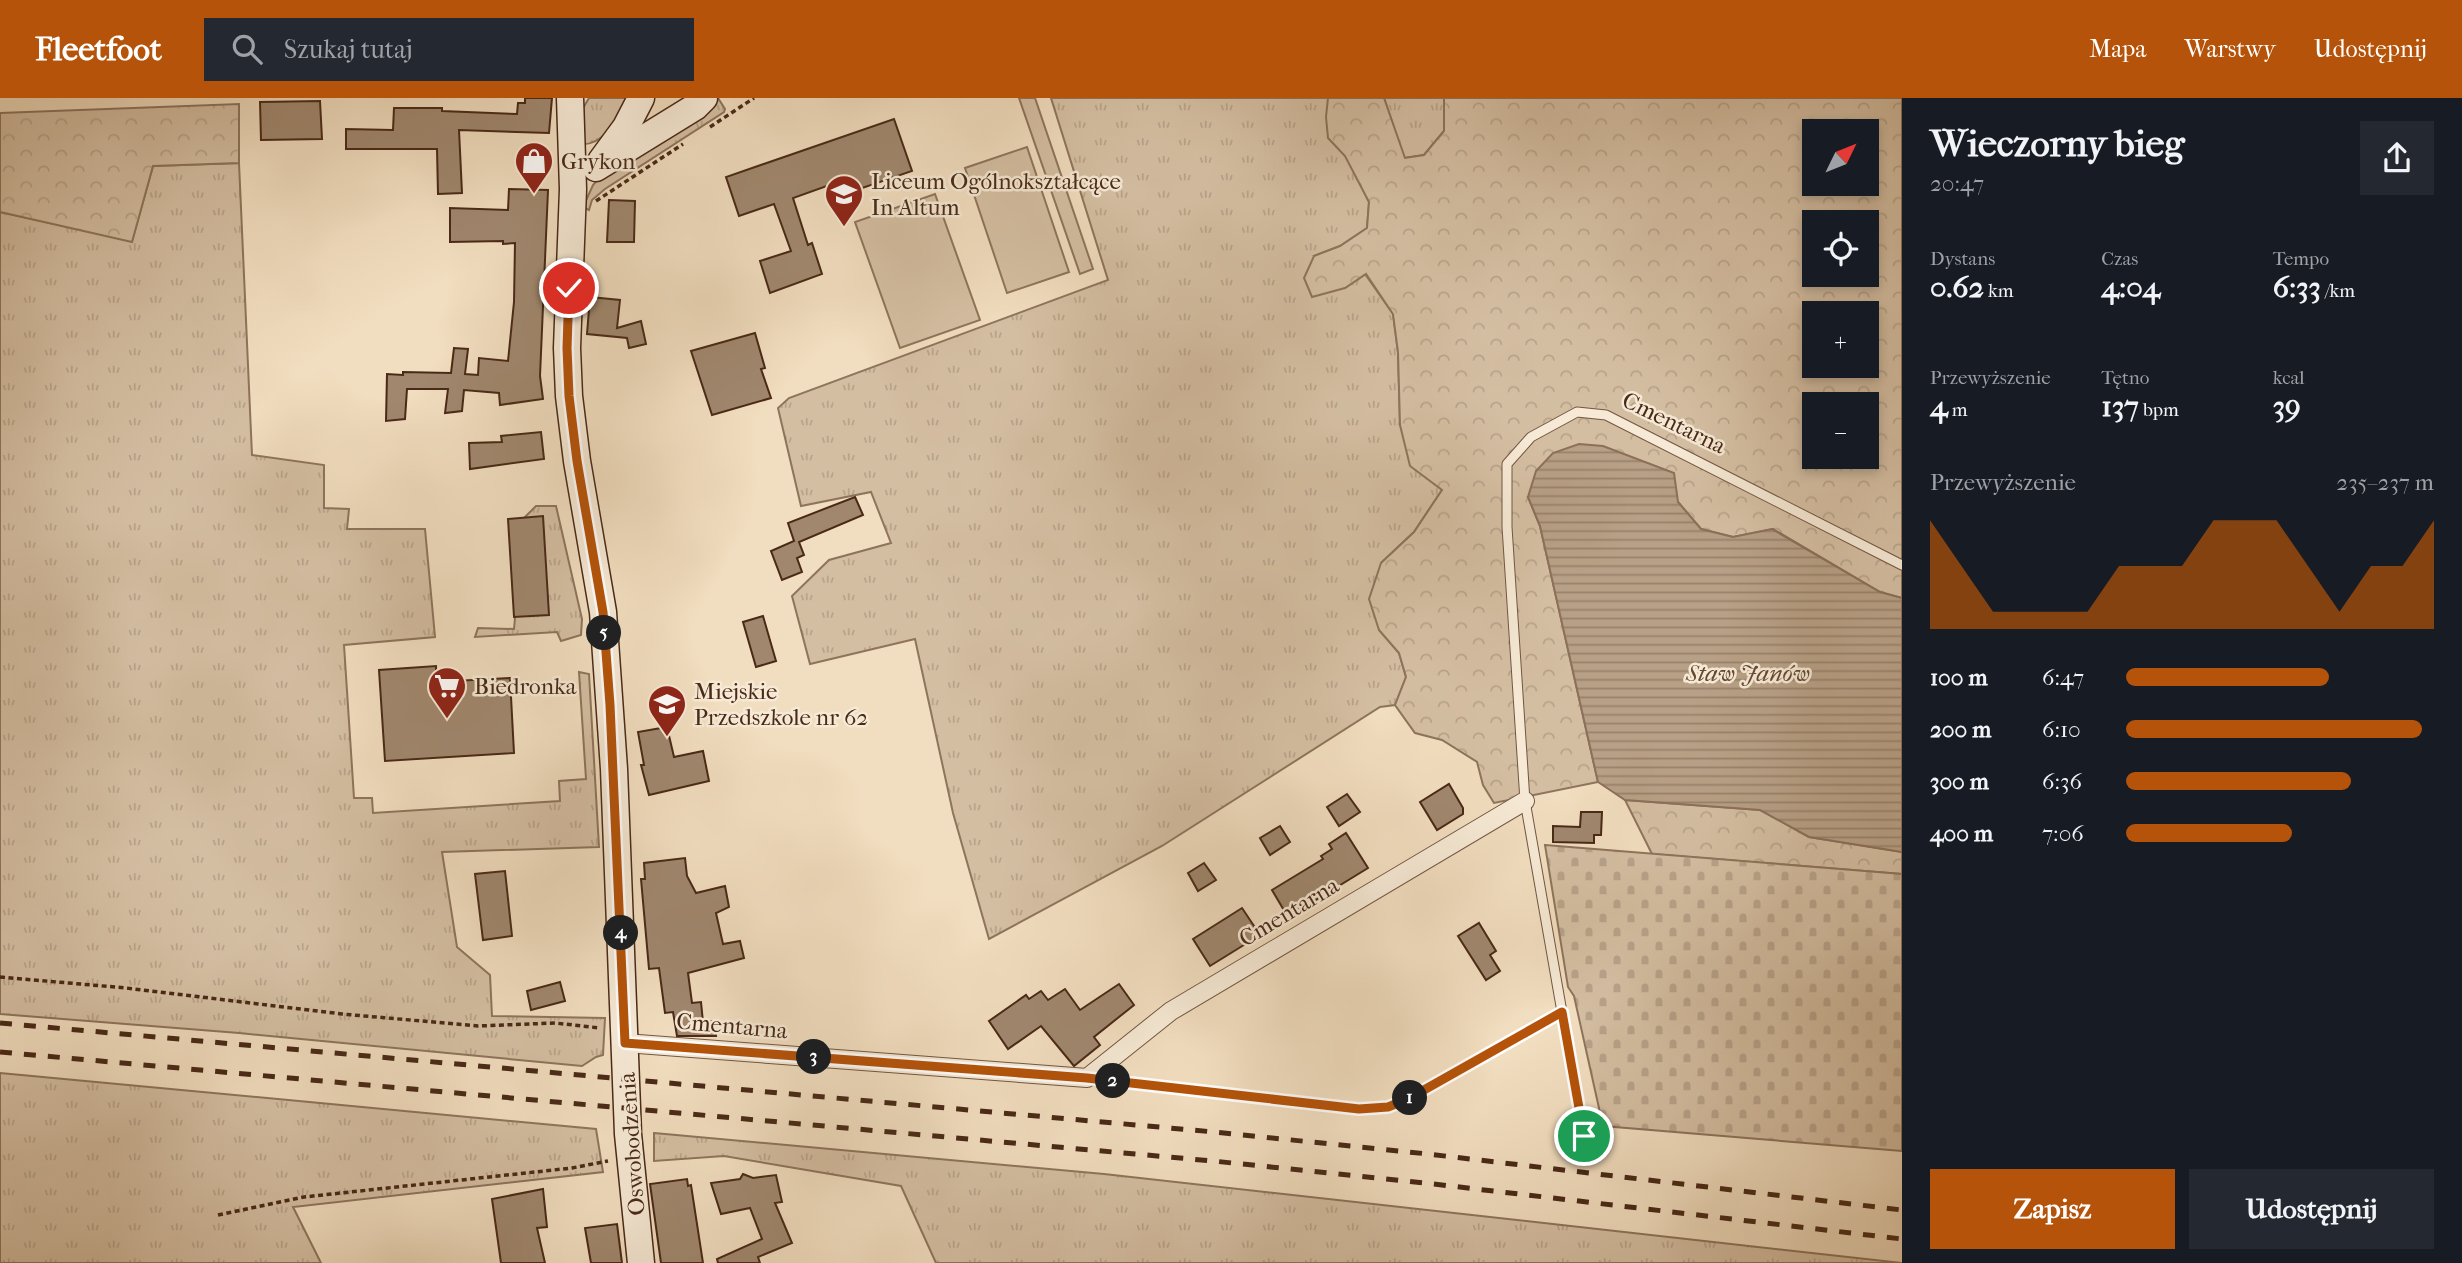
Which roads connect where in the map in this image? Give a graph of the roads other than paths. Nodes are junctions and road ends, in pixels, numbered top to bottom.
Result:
1 (641, 98) edge
2 (704, 98) edge
3 (573, 101) edge
4 (596, 168) junction
5 (573, 189) junction
6 (1902, 565) edge
7 (1525, 801) junction
8 (1562, 1012) junction
9 (625, 1037) junction
10 (1087, 1078) junction
11 (1584, 1136) dead end
12 (641, 1263) edge

1 - 4 street
2 - 4 street
3 - 5 street, Oswobodzenia
4 - 5 street
5 - 9 street, Oswobodzenia
6 - 7 lane, Cmentarna
7 - 8 lane, Cmentarna
7 - 10 street, Cmentarna
8 - 10 lane, Cmentarna
8 - 11 lane, Cmentarna
9 - 10 street, Cmentarna
9 - 12 street, Oswobodzenia

